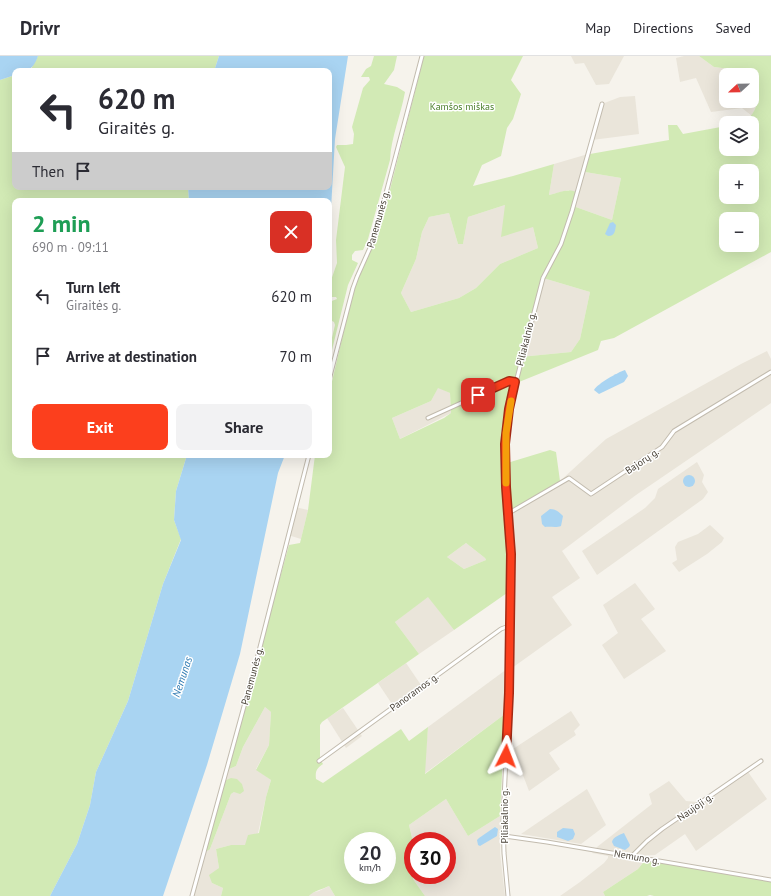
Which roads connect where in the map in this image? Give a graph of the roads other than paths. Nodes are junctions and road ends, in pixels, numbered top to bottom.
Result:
1 (422, 56) edge
2 (602, 104) dead end
3 (332, 368) edge
4 (771, 372) edge
5 (515, 382) junction
6 (428, 418) dead end
7 (308, 458) edge
8 (508, 513) junction
9 (509, 626) junction
10 (761, 760) dead end
11 (319, 761) dead end
12 (504, 836) junction
13 (632, 856) junction
14 (771, 880) edge
15 (192, 896) edge
16 (508, 896) edge

1 - 3 street, Panemunės g.
2 - 5 street, Piliakalnio g.
4 - 8 street, Bajorų g.
5 - 6 street
5 - 8 street, Piliakalnio g.
7 - 15 street, Panemunės g.
8 - 9 street, Piliakalnio g.
9 - 11 street, Panoramos g.
9 - 12 street, Piliakalnio g.
10 - 13 street, Naujoji g.
12 - 13 street, Nemuno g.
12 - 16 street, Piliakalnio g.
13 - 14 street, Nemuno g.

